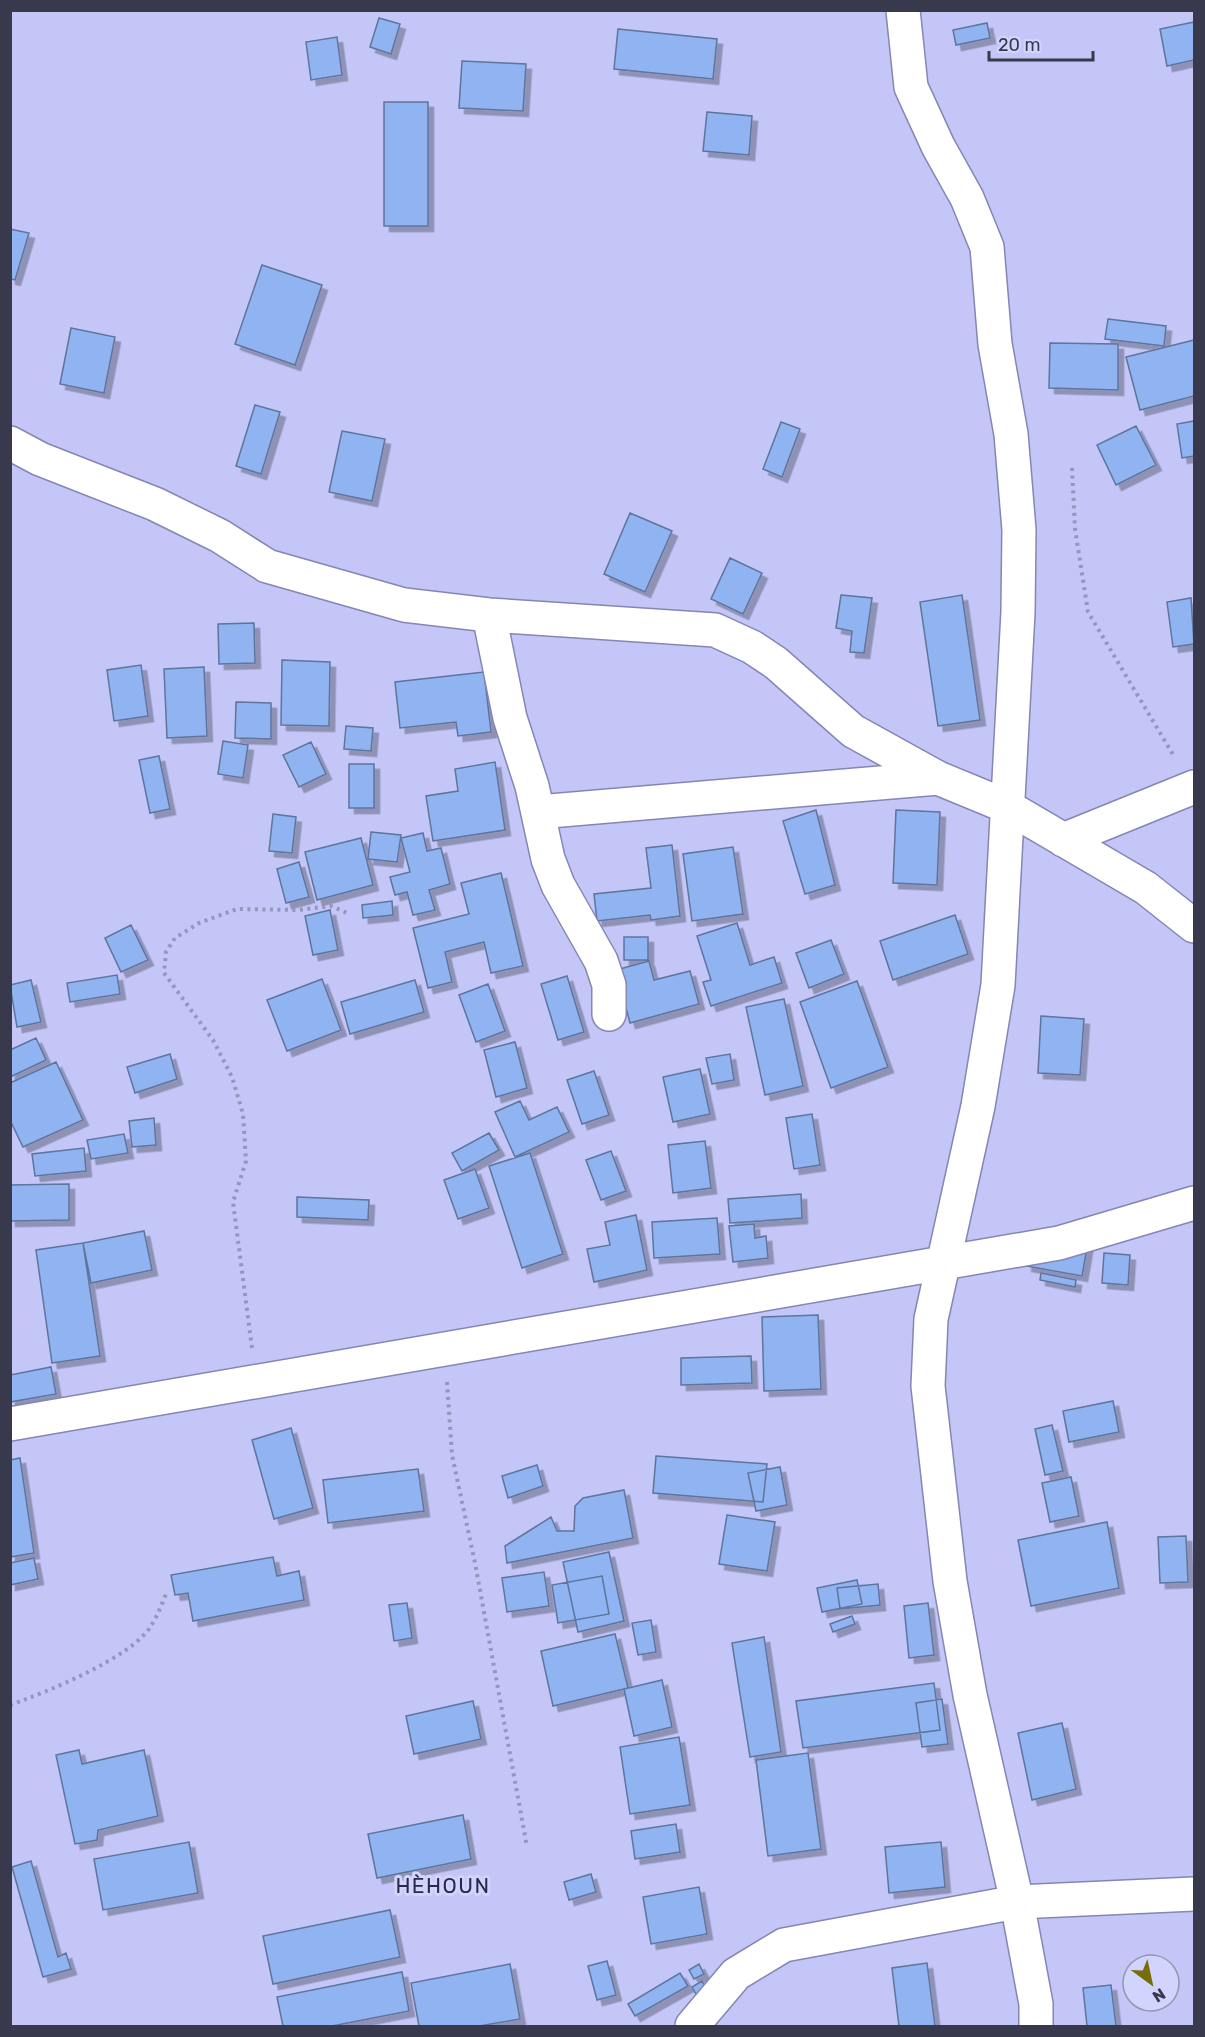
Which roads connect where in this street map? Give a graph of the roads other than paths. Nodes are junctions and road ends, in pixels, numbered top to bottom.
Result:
1 (903, 10) edge
2 (10, 443) edge
3 (489, 615) junction
4 (938, 778) junction
5 (1194, 788) edge
6 (1006, 806) junction
7 (538, 812) junction
8 (1063, 840) junction
9 (1194, 926) edge
10 (609, 1014) dead end
11 (1194, 1203) edge
12 (942, 1264) junction
13 (10, 1424) edge
14 (1194, 1894) edge
15 (1017, 1902) junction
16 (692, 2026) edge
17 (1036, 2026) edge

1 - 6 street
2 - 3 street
3 - 4 street
3 - 7 street
4 - 6 street
4 - 7 street
5 - 8 street
6 - 8 street
6 - 12 street
7 - 10 street
8 - 9 street
11 - 12 street
12 - 13 street
12 - 15 street
14 - 15 street
15 - 16 street
15 - 17 street

